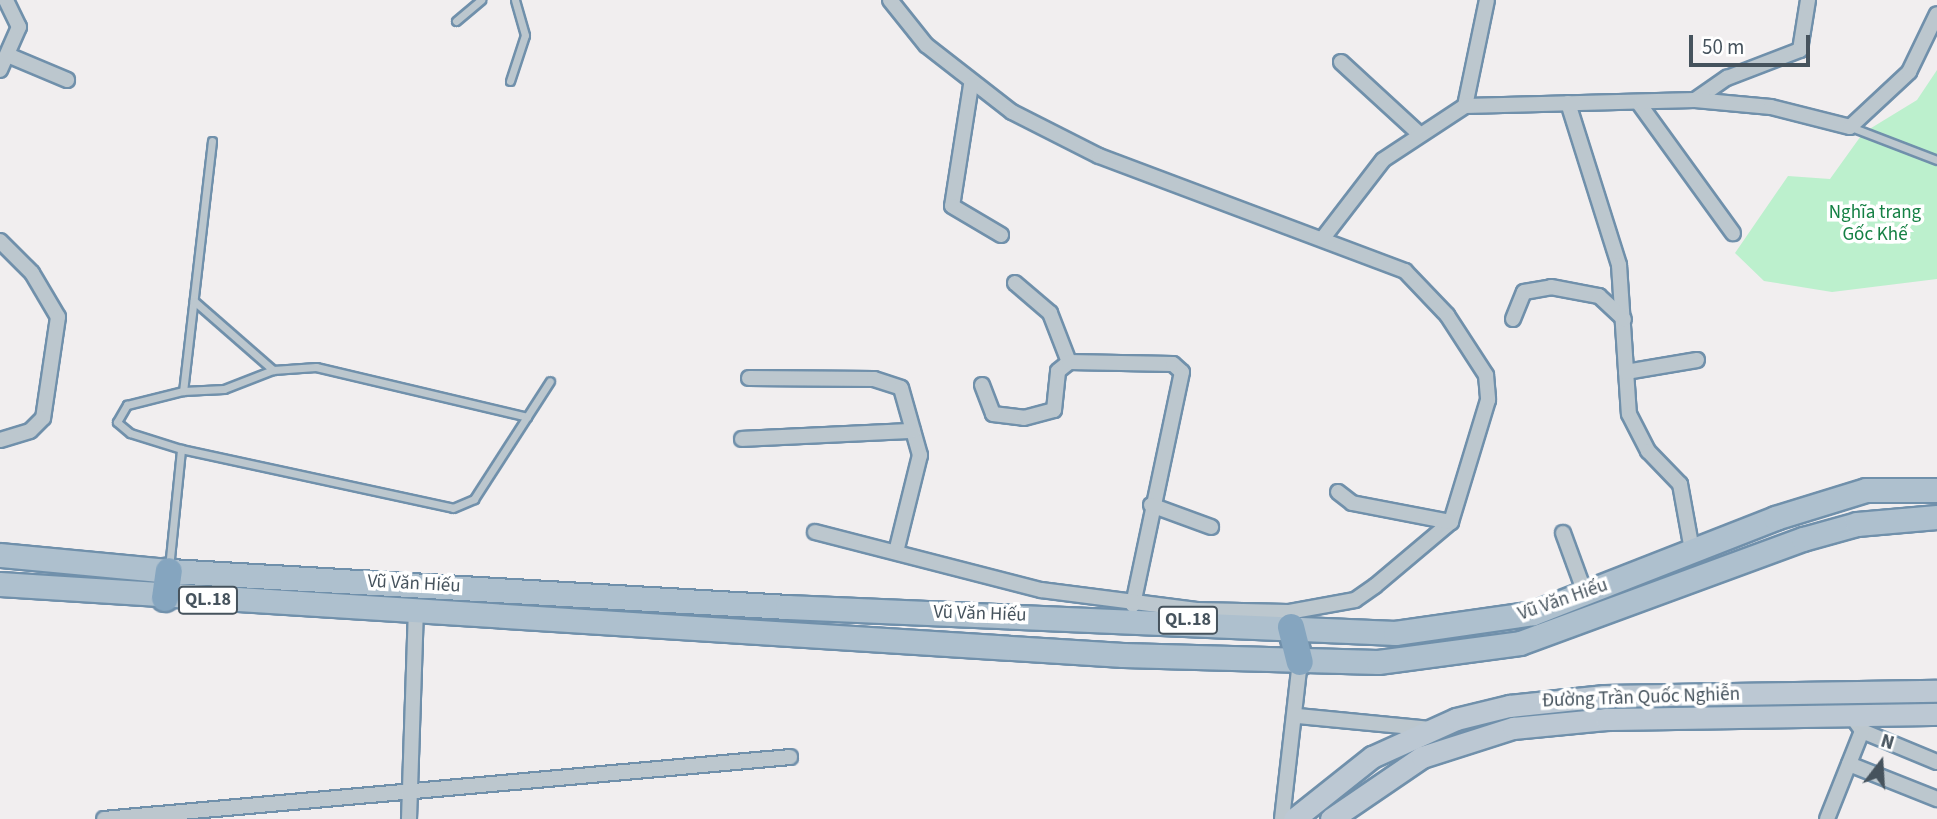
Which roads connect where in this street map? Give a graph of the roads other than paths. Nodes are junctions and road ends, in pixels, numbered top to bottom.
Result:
1 (6, 0) edge
2 (481, 0) edge
3 (515, 0) edge
4 (890, 0) edge
5 (1487, 0) edge
6 (1808, 0) edge
7 (1937, 13) edge
8 (456, 21) dead end
9 (10, 56) junction
10 (1340, 62) dead end
11 (0, 70) edge
12 (67, 80) dead end
13 (510, 81) dead end
14 (971, 85) junction
15 (1695, 100) junction
16 (1638, 102) junction
17 (1568, 103) junction
18 (1465, 106) junction
19 (1850, 127) junction
20 (1417, 132) junction
21 (212, 141) dead end
22 (1937, 160) edge
23 (1733, 233) dead end
24 (1001, 234) dead end
25 (1323, 238) junction
26 (0, 241) edge
27 (1014, 283) dead end
28 (194, 301) junction
29 (1513, 318) dead end
30 (1624, 319) junction
31 (1697, 360) dead end
32 (1069, 362) junction
33 (273, 370) junction
34 (1626, 372) junction
35 (749, 378) dead end
36 (550, 381) dead end
37 (982, 385) dead end
38 (183, 391) junction
39 (527, 417) junction
40 (913, 431) junction
41 (742, 439) dead end
42 (0, 440) edge
43 (181, 449) junction
44 (1937, 490) edge
45 (1338, 492) dead end
46 (1151, 505) junction
47 (1937, 517) edge
48 (1451, 522) junction
49 (1211, 527) dead end
50 (815, 532) dead end
51 (1563, 533) dead end
52 (1692, 550) junction
53 (896, 552) junction
54 (0, 555) edge
55 (169, 571) junction
56 (0, 584) edge
57 (1586, 593) junction
58 (165, 598) junction
59 (1133, 605) junction
60 (416, 611) junction
61 (1197, 615) junction
62 (1291, 627) junction
63 (1300, 662) junction
64 (1937, 691) edge
65 (1845, 693) junction
66 (1937, 714) edge
67 (1297, 716) junction
68 (1856, 723) junction
69 (1431, 729) junction
70 (790, 757) dead end
71 (1937, 762) edge
72 (1849, 764) junction
73 (406, 791) junction
74 (1937, 799) edge
75 (186, 814) edge
76 (104, 819) edge
77 (409, 819) edge
78 (1282, 819) edge
79 (1294, 819) edge
80 (1331, 819) edge
81 (1827, 819) edge

1 - 9 street
2 - 8 lane
3 - 13 lane
4 - 14 street
5 - 18 street
6 - 15 street
7 - 19 street
9 - 11 street
9 - 12 street
10 - 20 street
14 - 24 street
14 - 25 street
15 - 16 street
15 - 19 street
16 - 17 street
16 - 23 street
17 - 18 street
17 - 30 street
18 - 20 street
19 - 22 lane
20 - 25 street
21 - 28 lane
25 - 48 street
26 - 42 street
27 - 32 street
28 - 33 lane
28 - 38 lane
29 - 30 street
30 - 34 street
31 - 34 street
32 - 37 street
32 - 46 street
33 - 38 lane
33 - 39 lane
34 - 52 street
35 - 40 street
36 - 39 lane
38 - 43 lane
39 - 43 lane
40 - 41 street
40 - 53 street
43 - 55 lane
44 - 52 main road, Vũ Văn Hiếu / QL.18
45 - 48 street
46 - 49 street
46 - 59 street
47 - 63 main road, Vũ Văn Hiếu / QL.18
48 - 61 street
50 - 53 street
51 - 57 street
52 - 57 main road, Vũ Văn Hiếu / QL.18
53 - 59 street
54 - 55 main road, Vũ Văn Hiếu / QL.18
55 - 58 highway
55 - 61 main road, Vũ Văn Hiếu / QL.18
56 - 58 main road, Vũ Văn Hiếu / QL.18
57 - 62 main road, Vũ Văn Hiếu / QL.18
58 - 60 main road, Vũ Văn Hiếu / QL.18
59 - 61 street
60 - 63 main road, Vũ Văn Hiếu / QL.18
60 - 73 street
61 - 62 main road, Vũ Văn Hiếu / QL.18
62 - 63 highway
63 - 67 street
64 - 65 main road, Đường Trần Quốc Nghiễn
65 - 68 main road
65 - 69 main road, Đường Trần Quốc Nghiễn
66 - 68 main road, Đường Trần Quốc Nghiễn
67 - 69 street
67 - 78 street
68 - 71 street
68 - 72 street
68 - 80 main road, Đường Trần Quốc Nghiễn
69 - 79 main road, Đường Trần Quốc Nghiễn
70 - 73 street
72 - 74 street
72 - 81 street
73 - 75 street
73 - 77 street
75 - 76 street

